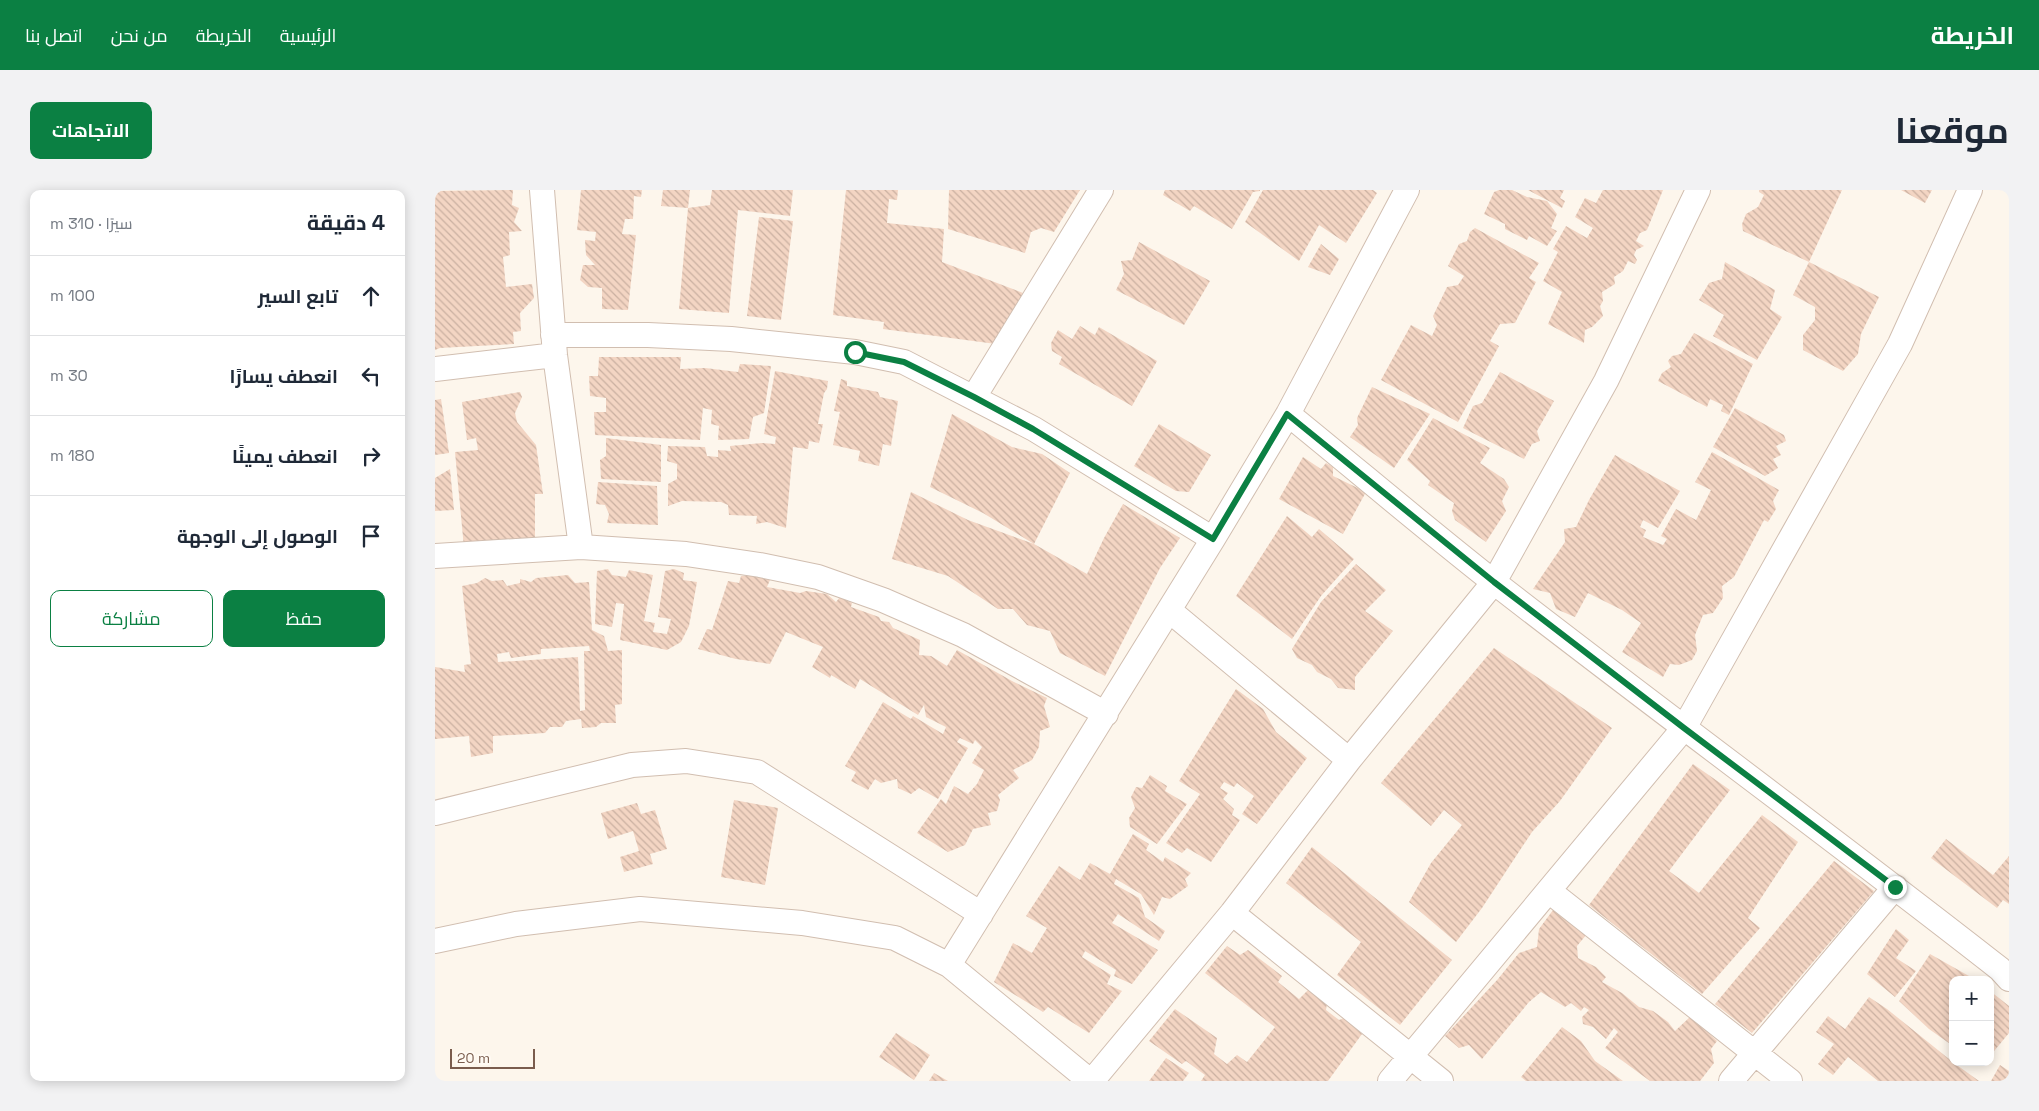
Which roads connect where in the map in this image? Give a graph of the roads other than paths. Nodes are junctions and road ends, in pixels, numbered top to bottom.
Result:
1 (542, 190) edge
2 (1101, 190) edge
3 (1407, 190) edge
4 (1698, 190) edge
5 (1970, 190) edge
6 (554, 345) junction
7 (435, 370) edge
8 (974, 397) junction
9 (1287, 414) junction
10 (1213, 539) junction
11 (581, 547) junction
12 (435, 556) edge
13 (1494, 582) junction
14 (1170, 611) junction
15 (1106, 714) junction
16 (1684, 728) junction
17 (1349, 760) junction
18 (435, 813) edge
19 (1895, 887) junction
20 (1549, 891) junction
21 (1232, 913) junction
22 (981, 914) junction
23 (435, 941) edge
24 (949, 965) junction
25 (2009, 978) edge
26 (1755, 1053) junction
27 (1411, 1057) junction
28 (1091, 1081) edge
29 (1390, 1081) edge
30 (1441, 1081) edge
31 (1731, 1081) edge
32 (1790, 1081) edge

1 - 6 street
2 - 8 street
3 - 9 street
4 - 13 street
5 - 16 street
6 - 7 street
6 - 8 street
6 - 11 street
8 - 10 street
9 - 10 street
9 - 13 street
10 - 14 street
11 - 12 street
11 - 15 street
13 - 16 street
13 - 17 street
14 - 15 street
14 - 17 street
15 - 22 street
16 - 19 street
16 - 20 street
17 - 21 street
18 - 22 street
19 - 25 street
19 - 26 street
20 - 26 street
20 - 27 street
21 - 27 street
21 - 28 street
22 - 24 street
23 - 24 street
24 - 28 street
26 - 31 street
26 - 32 street
27 - 29 street
27 - 30 street

